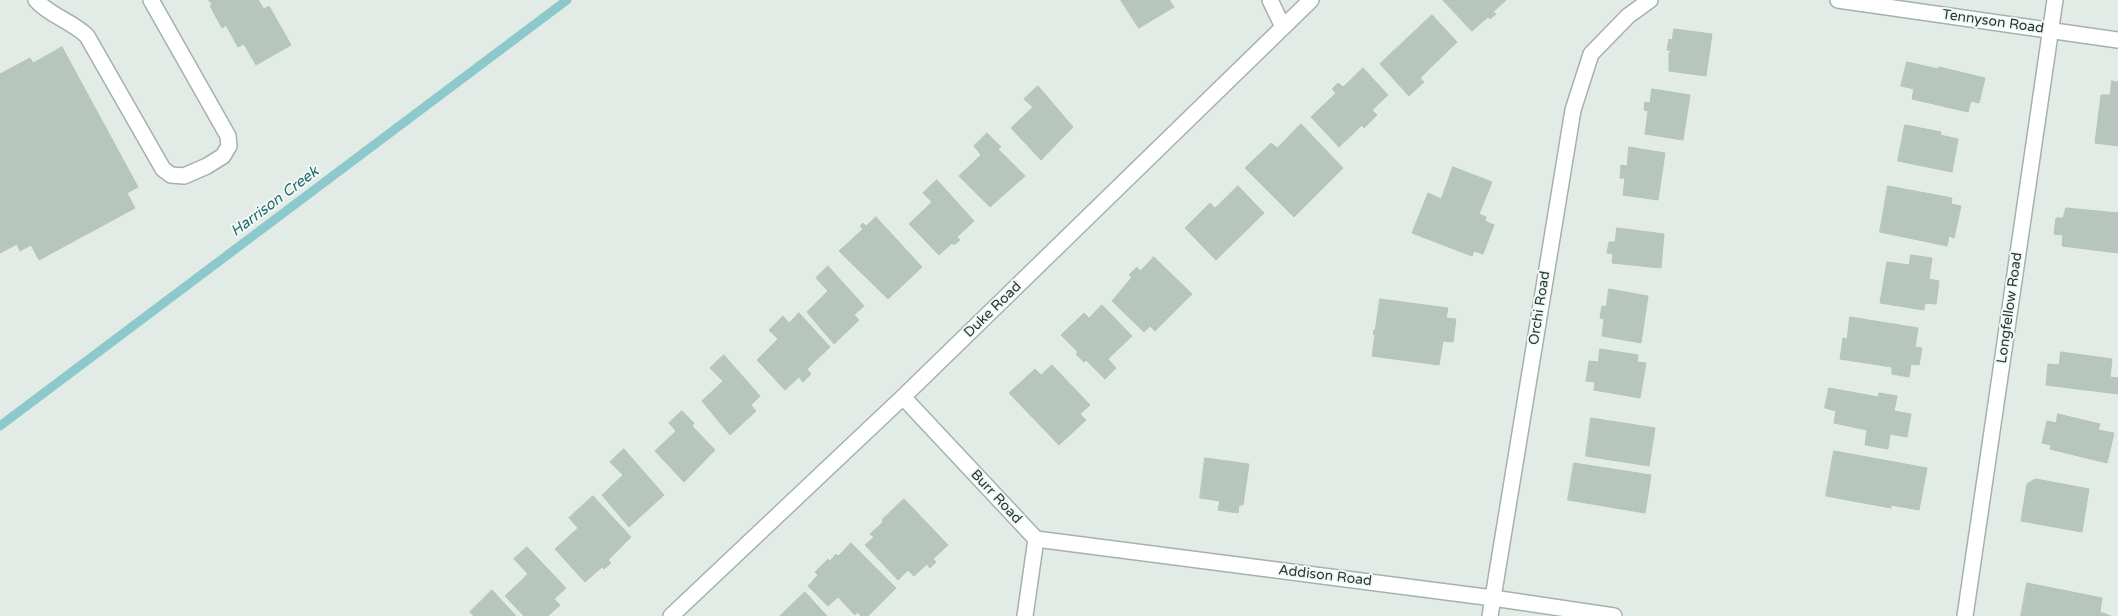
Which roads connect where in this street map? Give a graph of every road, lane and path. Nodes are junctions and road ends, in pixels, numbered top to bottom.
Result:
1 (36, 0) edge
2 (151, 0) edge
3 (1270, 0) edge
4 (1311, 0) edge
5 (1650, 0) edge
6 (1838, 0) edge
7 (2055, 0) edge
8 (1283, 26) junction
9 (2051, 30) junction
10 (2118, 40) edge
11 (903, 397) junction
12 (1036, 539) junction
13 (1492, 598) junction
14 (671, 616) edge
15 (1025, 616) edge
16 (1490, 616) edge
17 (1614, 616) edge
18 (1965, 616) edge

1 - 2 street
3 - 8 street
4 - 8 street, Duke Road
5 - 13 street, Orchi Road
6 - 9 street, Tennyson Road
7 - 9 street, Longfellow Road
8 - 11 street, Duke Road
9 - 10 street, Tennyson Road
9 - 18 street, Longfellow Road
11 - 12 street, Burr Road
11 - 14 street, Duke Road
12 - 13 street, Addison Road
12 - 15 street
13 - 16 street, Orchi Road
13 - 17 street, Addison Road

